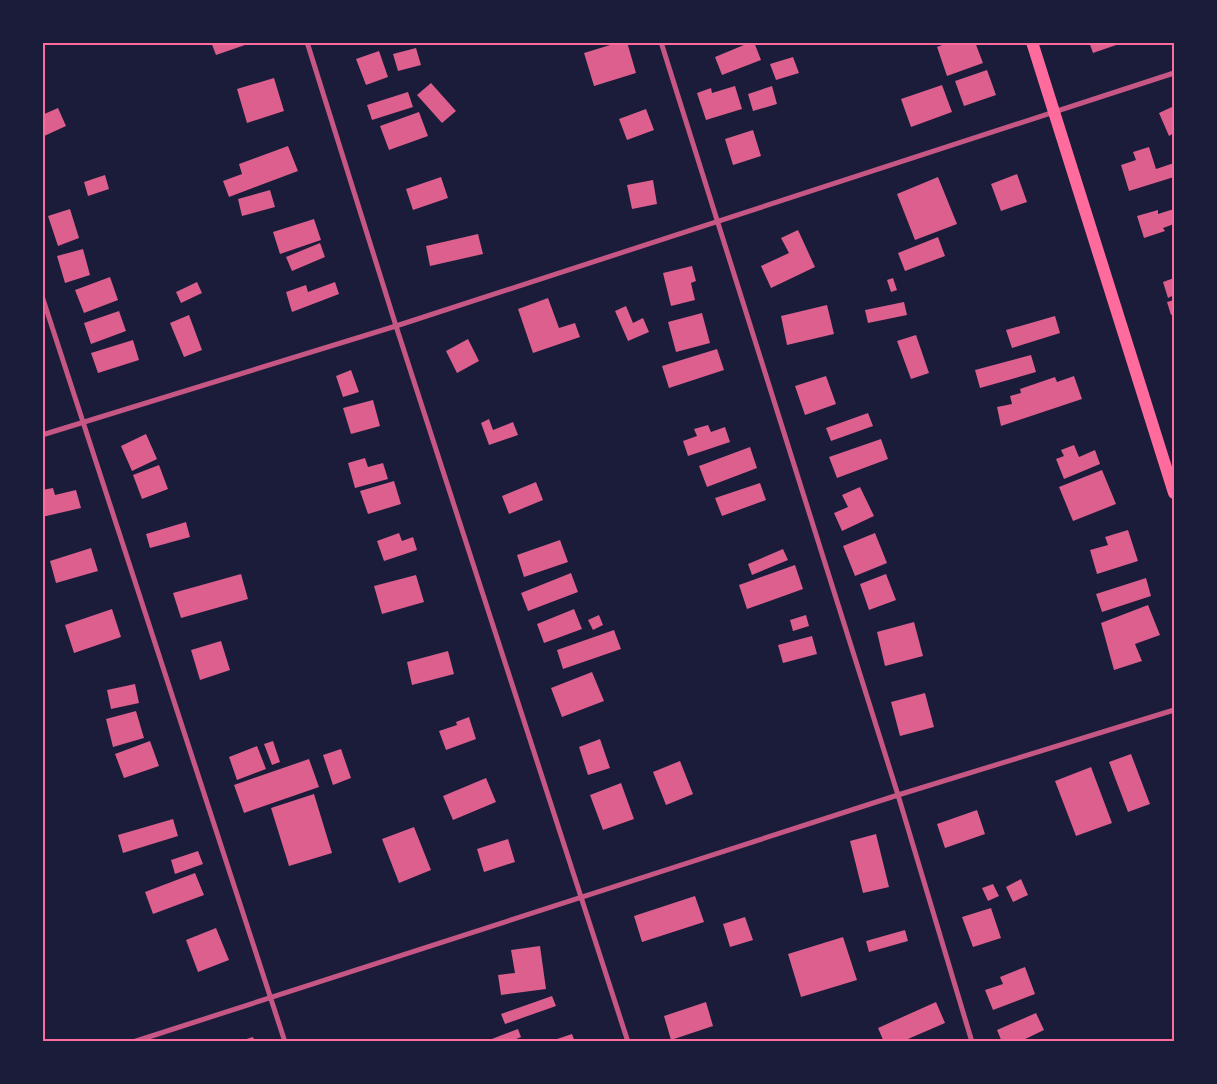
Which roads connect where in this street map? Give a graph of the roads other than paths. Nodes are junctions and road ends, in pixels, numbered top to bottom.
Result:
1 (308, 42) edge
2 (661, 42) edge
3 (1032, 42) edge
4 (1174, 73) edge
5 (1053, 111) junction
6 (718, 222) junction
7 (42, 296) edge
8 (396, 326) junction
9 (82, 422) junction
10 (42, 435) edge
11 (1174, 493) edge
12 (1174, 710) edge
13 (898, 795) junction
14 (582, 896) junction
15 (271, 995) junction
16 (132, 1042) edge
17 (285, 1042) edge
18 (628, 1042) edge
19 (972, 1042) edge

1 - 8 street
2 - 6 street
3 - 5 main road
4 - 5 street
5 - 6 street
5 - 11 main road
6 - 8 street
6 - 13 street
7 - 9 street
8 - 9 street
8 - 14 street
9 - 10 street
9 - 15 street
12 - 13 street
13 - 14 street
13 - 19 street
14 - 15 street
14 - 18 street
15 - 16 street
15 - 17 street

